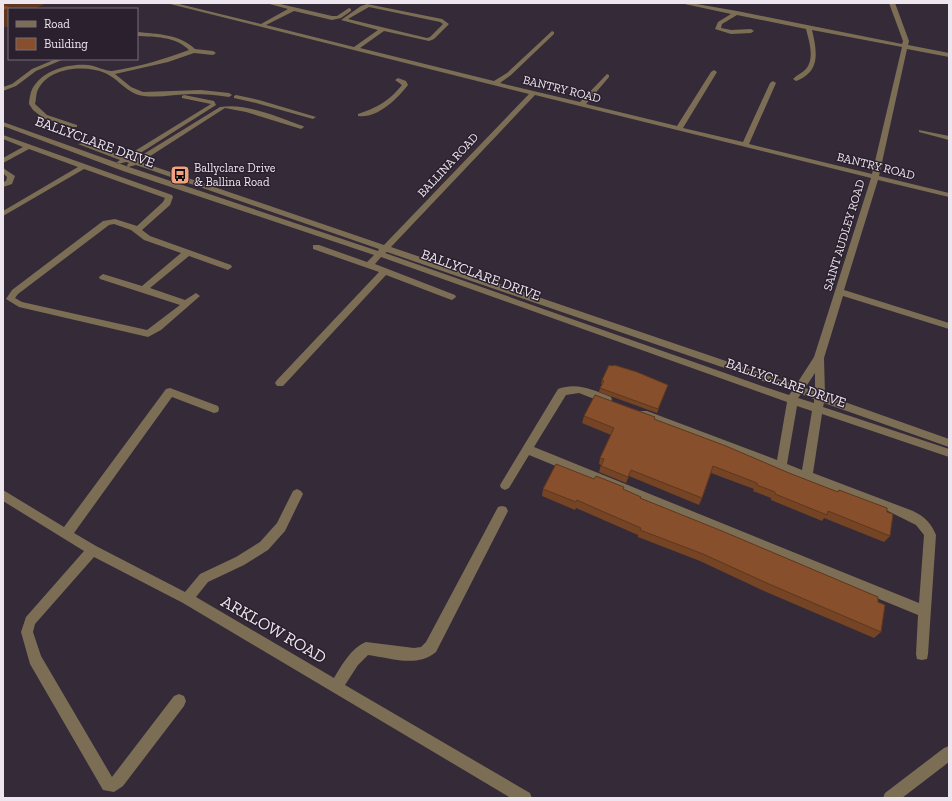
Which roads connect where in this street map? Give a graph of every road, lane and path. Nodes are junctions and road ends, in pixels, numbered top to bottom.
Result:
1 (169, 3) edge
2 (192, 3) edge
3 (269, 3) edge
4 (357, 3) edge
5 (683, 3) edge
6 (892, 3) edge
7 (183, 5) edge
8 (295, 9) junction
9 (737, 13) junction
10 (261, 26) junction
11 (808, 27) junction
12 (269, 28) junction
13 (385, 31) junction
14 (751, 31) dead end
15 (552, 33) dead end
16 (138, 34) edge
17 (905, 46) junction
18 (355, 49) junction
19 (193, 51) junction
20 (363, 51) junction
21 (213, 53) dead end
22 (949, 55) edge
23 (59, 60) edge
24 (91, 61) edge
25 (98, 69) junction
26 (714, 72) dead end
27 (109, 73) junction
28 (509, 74) junction
29 (607, 76) dead end
30 (796, 79) dead end
31 (398, 80) dead end
32 (496, 83) junction
33 (773, 83) dead end
34 (503, 85) junction
35 (3, 89) edge
36 (533, 92) junction
37 (170, 95) junction
38 (232, 96) junction
39 (212, 104) junction
40 (581, 105) junction
41 (224, 108) junction
42 (360, 115) dead end
43 (313, 117) dead end
44 (3, 118) edge
45 (3, 124) edge
46 (75, 126) dead end
47 (301, 126) dead end
48 (678, 129) junction
49 (921, 131) dead end
50 (3, 137) edge
51 (949, 138) edge
52 (744, 145) junction
53 (29, 146) junction
54 (3, 161) edge
55 (120, 162) junction
56 (134, 163) junction
57 (84, 166) junction
58 (126, 169) junction
59 (3, 170) edge
60 (105, 174) junction
61 (875, 177) junction
62 (115, 178) junction
63 (3, 185) edge
64 (949, 195) edge
65 (3, 214) edge
66 (137, 230) junction
67 (316, 247) dead end
68 (383, 251) junction
69 (187, 253) junction
70 (369, 265) junction
71 (228, 268) dead end
72 (385, 271) junction
73 (103, 277) dead end
74 (143, 289) junction
75 (840, 292) junction
76 (196, 296) dead end
77 (452, 297) dead end
78 (186, 304) junction
79 (949, 326) edge
80 (819, 358) junction
81 (280, 383) dead end
82 (797, 389) junction
83 (819, 397) junction
84 (792, 400) junction
85 (620, 405) edge
86 (214, 409) dead end
87 (816, 409) junction
88 (635, 410) edge
89 (949, 443) edge
90 (526, 449) junction
91 (946, 454) edge
92 (781, 465) junction
93 (807, 475) junction
94 (506, 485) dead end
95 (298, 494) dead end
96 (3, 495) edge
97 (502, 511) dead end
98 (66, 534) junction
99 (92, 550) junction
100 (187, 599) junction
101 (924, 611) junction
102 (922, 654) dead end
103 (336, 687) junction
104 (179, 701) dead end
105 (949, 753) edge
106 (525, 798) edge
107 (890, 798) edge

1 - 7 street, BANTRY ROAD
2 - 7 street
3 - 8 street
4 - 8 street
5 - 9 street
6 - 17 street, SAINT AUDLEY ROAD
7 - 10 street, BANTRY ROAD
8 - 10 street
8 - 12 street
9 - 11 street
9 - 14 street
10 - 12 street, BANTRY ROAD
11 - 17 street
11 - 30 street
12 - 18 street, BANTRY ROAD
13 - 13 street
13 - 18 street
13 - 20 street
15 - 28 street
16 - 19 street
17 - 22 street
17 - 61 street, SAINT AUDLEY ROAD
18 - 20 street, BANTRY ROAD
19 - 21 street
19 - 27 street
20 - 32 street, BANTRY ROAD
23 - 24 street
23 - 35 street
24 - 25 street
25 - 27 street
25 - 46 street
26 - 48 street
27 - 37 street
28 - 32 street
28 - 34 street
29 - 40 street
31 - 42 street
32 - 34 street, BANTRY ROAD
33 - 52 street
34 - 36 street, BANTRY ROAD
36 - 40 street, BANTRY ROAD
36 - 68 street, BALLINA ROAD
37 - 38 street
37 - 39 street
38 - 39 street
38 - 41 street
38 - 43 street
39 - 41 street
39 - 55 street
40 - 48 street, BANTRY ROAD
41 - 47 street
41 - 56 street
44 - 55 street, BALLYCLARE DRIVE
45 - 55 street, BALLYCLARE DRIVE
48 - 52 street, BANTRY ROAD
49 - 51 street
50 - 53 street
52 - 61 street, BANTRY ROAD
53 - 54 street
53 - 57 street
55 - 56 street, BALLYCLARE DRIVE
55 - 58 street, BALLYCLARE DRIVE
55 - 60 street
56 - 58 street
56 - 68 street, BALLYCLARE DRIVE
57 - 60 street
57 - 65 street
58 - 62 street
58 - 68 street, BALLYCLARE DRIVE
59 - 63 street
60 - 62 street
61 - 64 street, BANTRY ROAD
61 - 75 street, SAINT AUDLEY ROAD
62 - 66 street
66 - 69 street
66 - 78 street
67 - 70 street
68 - 70 street, BALLINA ROAD
68 - 82 street, BALLYCLARE DRIVE
68 - 84 street, BALLYCLARE DRIVE
69 - 71 street
69 - 74 street
70 - 72 street
72 - 77 street
72 - 81 street
73 - 74 street
74 - 78 street
75 - 79 street
75 - 80 street, SAINT AUDLEY ROAD
76 - 78 street
80 - 82 street, SAINT AUDLEY ROAD
80 - 83 street, SAINT AUDLEY ROAD
82 - 83 street, BALLYCLARE DRIVE
82 - 84 street, SAINT AUDLEY ROAD
83 - 87 street, SAINT AUDLEY ROAD
83 - 89 street, BALLYCLARE DRIVE
84 - 87 street, BALLYCLARE DRIVE
84 - 92 street, SAINT AUDLEY ROAD
85 - 90 street
86 - 98 street
87 - 91 street, BALLYCLARE DRIVE
87 - 93 street, SAINT AUDLEY ROAD
88 - 92 street
90 - 94 street
90 - 101 street
92 - 93 street
93 - 101 street
95 - 100 street
96 - 98 street, ARKLOW ROAD
97 - 103 street
98 - 99 street, ARKLOW ROAD
99 - 100 street, ARKLOW ROAD
99 - 104 street
100 - 103 street, ARKLOW ROAD
101 - 102 street
103 - 106 street, ARKLOW ROAD
105 - 107 street

